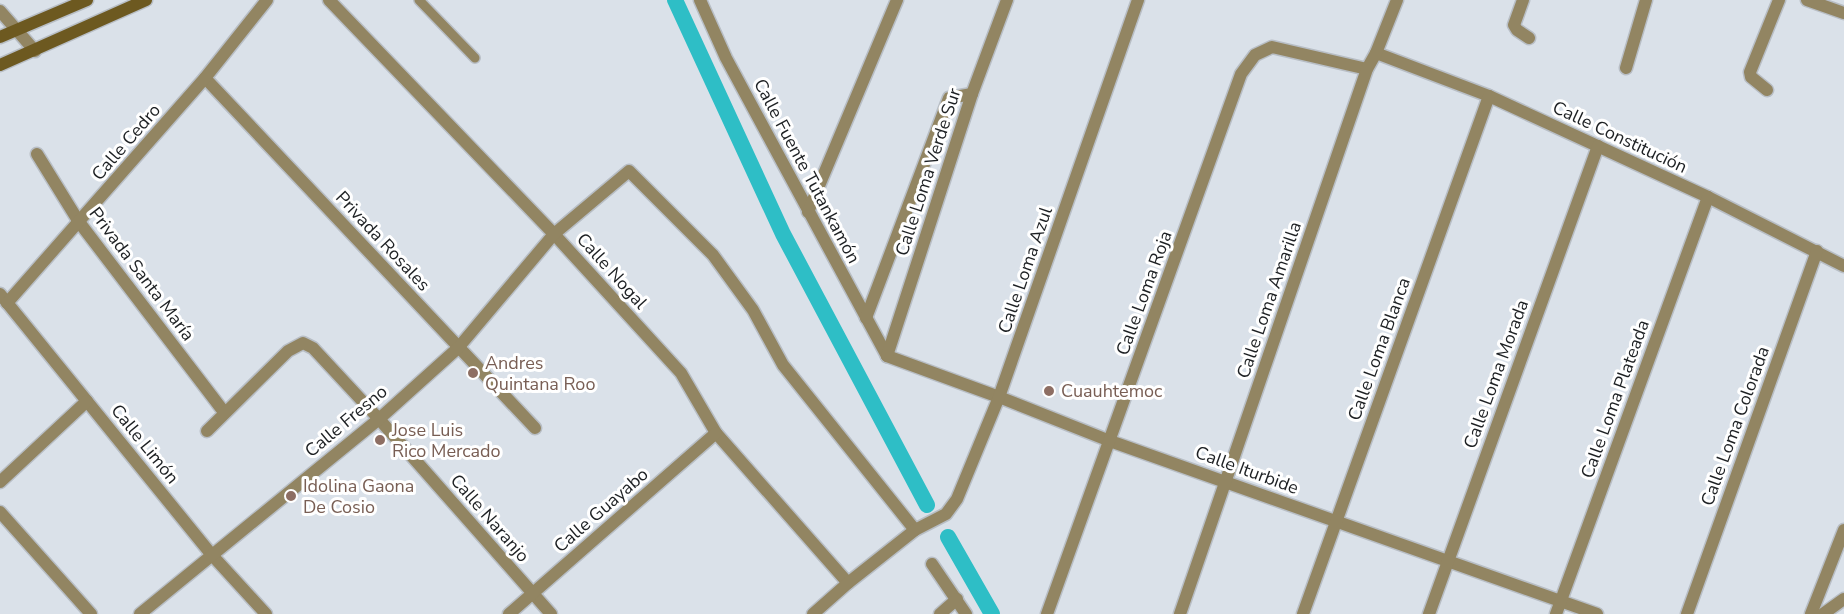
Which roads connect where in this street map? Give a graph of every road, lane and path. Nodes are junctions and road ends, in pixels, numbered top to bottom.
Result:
1 (87, 0) edge
2 (146, 0) edge
3 (267, 0) edge
4 (329, 0) edge
5 (419, 0) edge
6 (700, 0) edge
7 (897, 0) edge
8 (1007, 0) edge
9 (1138, 0) edge
10 (1397, 0) edge
11 (1523, 0) edge
12 (1646, 0) edge
13 (1779, 0) edge
14 (1807, 0) edge
15 (0, 11) edge
16 (1844, 13) edge
17 (16, 30) junction
18 (0, 37) edge
19 (1529, 38) dead end
20 (35, 51) junction
21 (1376, 53) junction
22 (475, 58) dead end
23 (0, 65) edge
24 (1626, 68) dead end
25 (1367, 69) junction
26 (205, 78) junction
27 (1767, 90) dead end
28 (972, 94) junction
29 (1489, 96) junction
30 (1598, 146) junction
31 (37, 154) dead end
32 (1708, 197) junction
33 (808, 212) junction
34 (79, 222) junction
35 (554, 234) junction
36 (1817, 251) junction
37 (1844, 266) edge
38 (4, 299) edge
39 (866, 318) junction
40 (458, 348) junction
41 (887, 356) junction
42 (999, 397) junction
43 (87, 401) junction
44 (224, 412) junction
45 (379, 419) junction
46 (534, 429) dead end
47 (207, 431) dead end
48 (716, 433) junction
49 (1110, 441) junction
50 (0, 482) edge
51 (1226, 482) junction
52 (0, 512) edge
53 (1336, 521) junction
54 (915, 530) junction
55 (1844, 530) edge
56 (211, 554) junction
57 (1448, 561) junction
58 (932, 564) dead end
59 (848, 583) junction
60 (532, 593) junction
61 (957, 599) junction
62 (1844, 599) edge
63 (1560, 601) junction
64 (91, 614) edge
65 (140, 614) edge
66 (266, 614) edge
67 (509, 614) edge
68 (551, 614) edge
69 (813, 614) edge
70 (940, 614) edge
71 (966, 614) edge
72 (1047, 614) edge
73 (1180, 614) edge
74 (1303, 614) edge
75 (1429, 614) edge
76 (1556, 614) edge
77 (1597, 614) edge
78 (1687, 614) edge
79 (1811, 614) edge
80 (1823, 614) edge

1 - 17 main road
2 - 20 main road
3 - 26 street, Calle Cedro
4 - 35 street, Calle Nogal
5 - 22 lane
6 - 33 street, Calle Fuente Tutankamón
7 - 33 street
8 - 28 street, Calle Loma Verde Sur
9 - 42 street, Calle Loma Azul
10 - 21 street, Calle Loma Amarilla
11 - 19 street
12 - 24 street
13 - 27 street
14 - 16 street
15 - 17 street
17 - 18 main road
17 - 20 street
20 - 23 main road
21 - 25 street, Calle Loma Amarilla
21 - 29 street, Calle Constitución
25 - 49 street, Calle Loma Roja
25 - 51 street, Calle Loma Amarilla
26 - 34 street, Calle Cedro
26 - 40 street, Privada Rosales
28 - 39 street
28 - 41 street, Calle Loma Verde Sur
29 - 30 street, Calle Constitución
29 - 53 street, Calle Loma Blanca
30 - 32 street, Calle Constitución
30 - 57 street, Calle Loma Morada
31 - 34 street, Privada Santa María
32 - 36 street, Calle Constitución
32 - 63 street, Calle Loma Plateada
33 - 39 street, Calle Fuente Tutankamón
34 - 38 street, Calle Cedro
34 - 44 street, Privada Santa María
35 - 40 street, Calle Fresno
35 - 48 street, Calle Nogal
35 - 54 street, Calle Fresno
36 - 37 street, Calle Constitución
36 - 78 street, Calle Loma Colorada
38 - 43 street, Calle Limón
39 - 41 street, Calle Fuente Tutankamón
40 - 45 street, Calle Fresno
40 - 46 street, Privada Rosales
41 - 42 street, Calle Iturbide
42 - 49 street, Calle Iturbide
42 - 54 street, Calle Loma Azul
43 - 50 street
43 - 56 street, Calle Limón
44 - 45 street, Calle Naranjo
44 - 47 street
45 - 56 street, Calle Fresno
45 - 60 street, Calle Naranjo
48 - 59 street, Calle Nogal
48 - 60 street, Calle Guayabo
49 - 51 street, Calle Iturbide
49 - 72 street, Calle Loma Roja
51 - 53 street, Calle Iturbide
51 - 73 street, Calle Loma Amarilla
52 - 64 street
53 - 57 street, Calle Iturbide
53 - 74 street, Calle Loma Blanca
54 - 59 street, Calle Loma Azul
55 - 79 street
56 - 65 street, Calle Fresno
56 - 66 street, Calle Limón
57 - 63 street, Calle Iturbide
57 - 75 street, Calle Loma Morada
58 - 61 street
59 - 69 street, Calle Loma Azul
60 - 67 street, Calle Guayabo
60 - 68 street, Calle Naranjo
61 - 70 street
61 - 71 street
62 - 80 street
63 - 76 street, Calle Loma Plateada
63 - 77 street, Calle Iturbide

